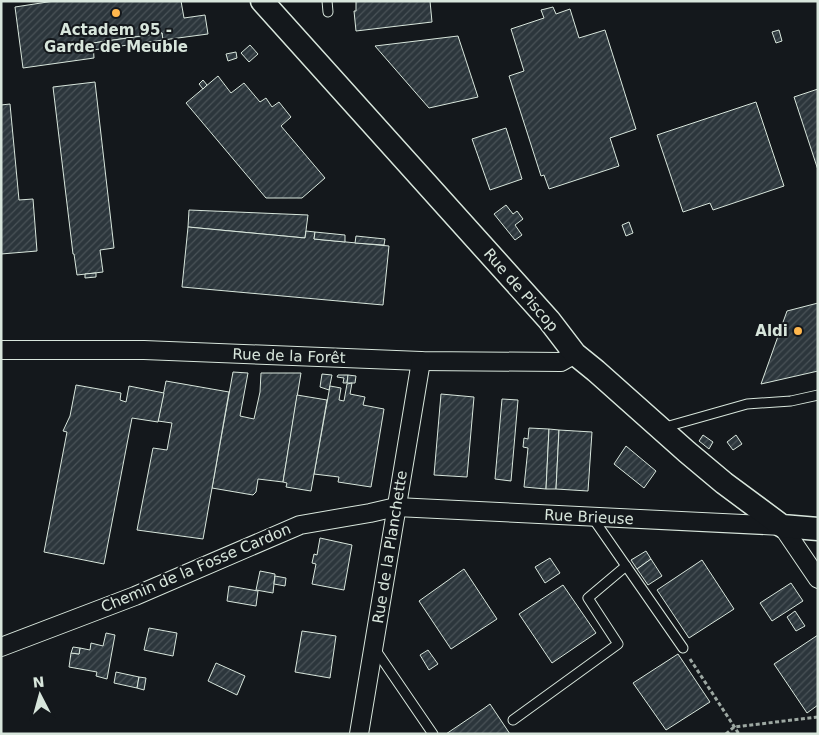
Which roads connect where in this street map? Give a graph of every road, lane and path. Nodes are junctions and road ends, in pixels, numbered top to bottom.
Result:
1 (327, 1) edge
2 (266, 3) edge
3 (328, 12) dead end
4 (1, 350) edge
5 (576, 354) junction
6 (422, 361) junction
7 (818, 395) edge
8 (661, 429) junction
9 (396, 507) junction
10 (592, 517) junction
11 (782, 526) junction
12 (818, 530) edge
13 (626, 566) junction
14 (818, 579) edge
15 (374, 646) junction
16 (1, 647) edge
17 (683, 648) joint
18 (818, 717) edge
19 (513, 720) dead end
20 (734, 727) junction
21 (363, 730) edge
22 (433, 734) edge
23 (726, 734) edge
24 (739, 734) edge

1 - 3 lane
2 - 5 street, Rue de Piscop
4 - 6 street, Rue de la Forêt
5 - 6 street, Rue de la Forêt
5 - 8 street, Rue de Piscop
6 - 9 street, Rue de la Planchette
7 - 8 lane
8 - 11 street, Rue de Piscop
9 - 10 street, Rue Brieuse
9 - 15 street, Rue de la Planchette
9 - 16 street, Chemin de la Fosse Cardon
10 - 11 street, Rue Brieuse
10 - 13 lane
11 - 12 street
11 - 14 street
13 - 17 lane
13 - 19 lane
15 - 21 street, Rue de la Planchette
15 - 22 lane
17 - 20 path
18 - 20 path
20 - 23 path
20 - 24 path

